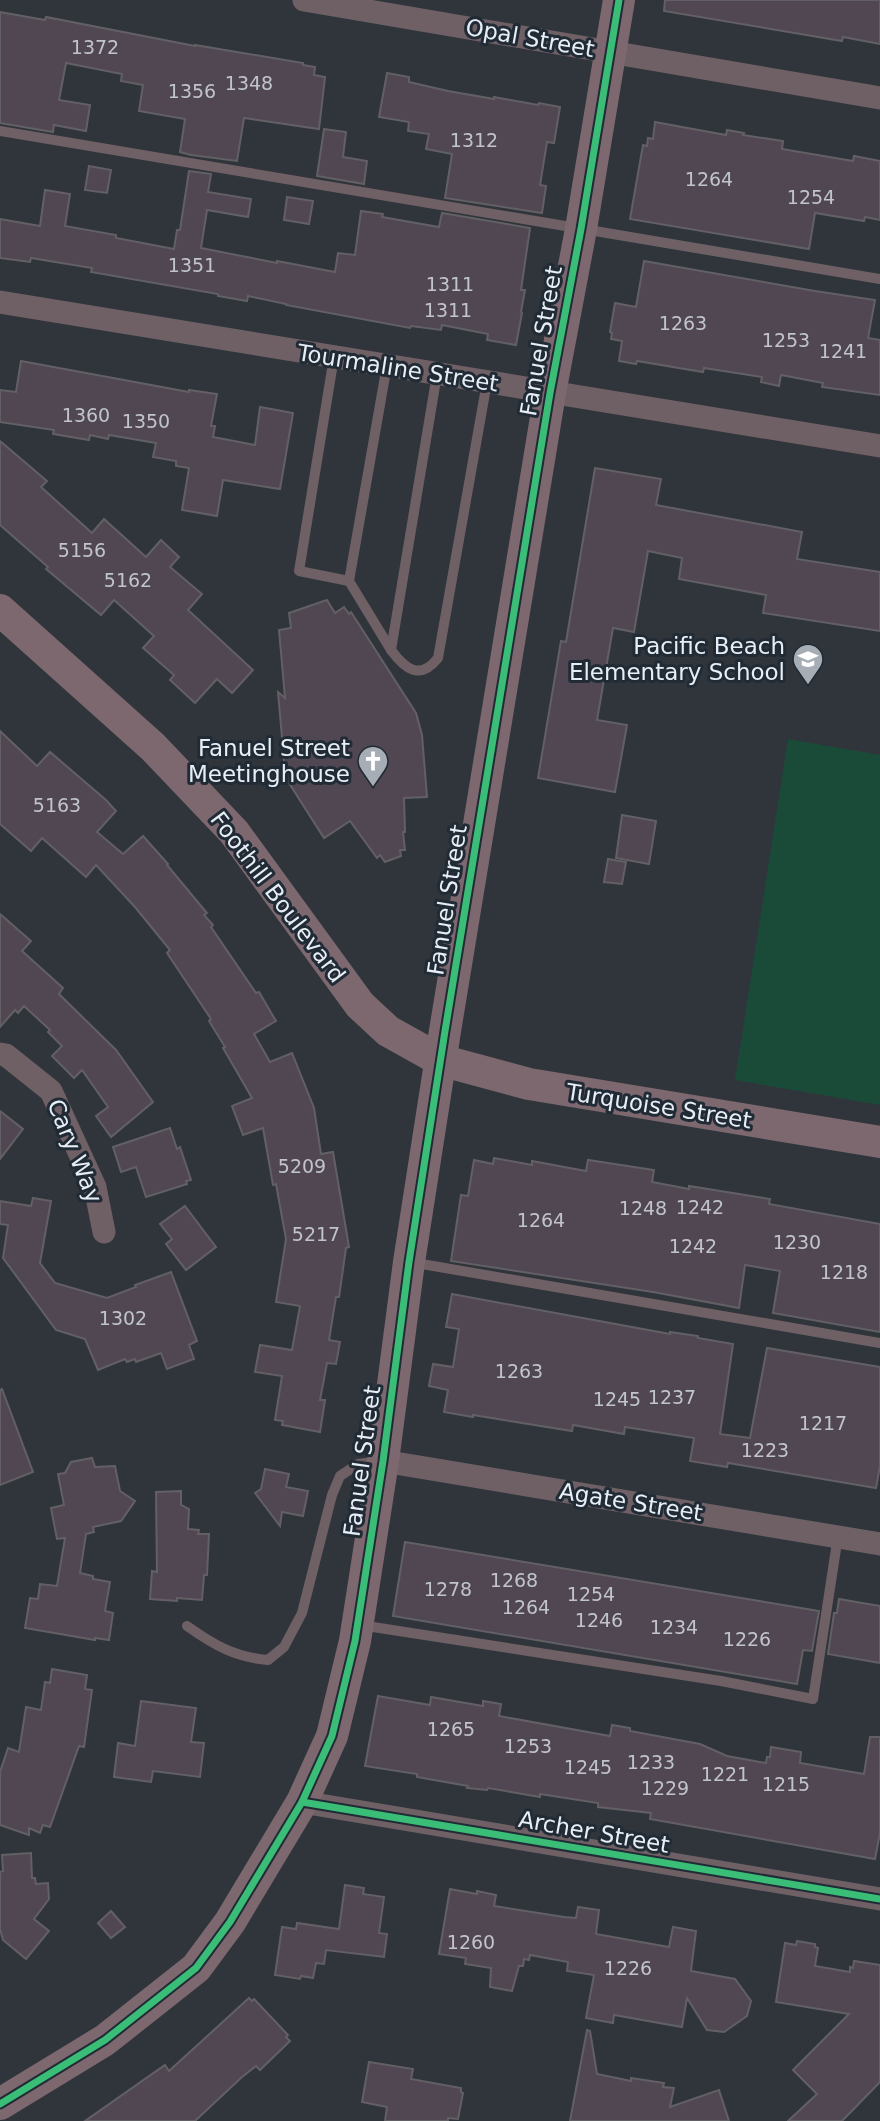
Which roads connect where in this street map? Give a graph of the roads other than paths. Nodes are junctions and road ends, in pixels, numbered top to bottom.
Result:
1 (304, 0) edge
2 (619, 0) edge
3 (610, 52) junction
4 (880, 98) edge
5 (0, 131) edge
6 (581, 229) junction
7 (880, 279) edge
8 (0, 302) edge
9 (334, 357) junction
10 (387, 365) junction
11 (437, 374) junction
12 (487, 382) junction
13 (550, 393) junction
14 (880, 446) edge
15 (349, 581) junction
16 (0, 610) edge
17 (391, 650) junction
18 (0, 1054) edge
19 (440, 1060) junction
20 (880, 1142) edge
21 (104, 1232) dead end
22 (409, 1262) junction
23 (880, 1343) edge
24 (383, 1461) junction
25 (838, 1536) junction
26 (880, 1544) edge
27 (357, 1625) junction
28 (187, 1626) dead end
29 (302, 1802) junction
30 (880, 1899) edge
31 (0, 2104) edge

1 - 3 street, Opal Street
2 - 3 street, Fanuel Street
3 - 4 street, Opal Street
3 - 6 street, Fanuel Street
5 - 6 lane
6 - 7 lane
6 - 13 street, Fanuel Street
8 - 9 street, Tourmaline Street
9 - 10 street, Tourmaline Street
9 - 15 lane
10 - 11 street, Tourmaline Street
10 - 15 lane
11 - 12 street, Tourmaline Street
11 - 17 lane
12 - 13 street, Tourmaline Street
12 - 17 lane
13 - 14 street, Tourmaline Street
13 - 19 street, Fanuel Street
15 - 17 lane
16 - 19 street, Foothill Boulevard
18 - 21 street, Cary Way
19 - 20 street, Turquoise Street
19 - 22 street, Fanuel Street
22 - 23 lane
22 - 24 street, Fanuel Street
24 - 25 street, Agate Street
24 - 27 street, Fanuel Street
24 - 28 lane
25 - 26 street, Agate Street
25 - 27 lane
27 - 29 street, Fanuel Street
29 - 30 street, Archer Street
29 - 31 street, Fanuel Street

